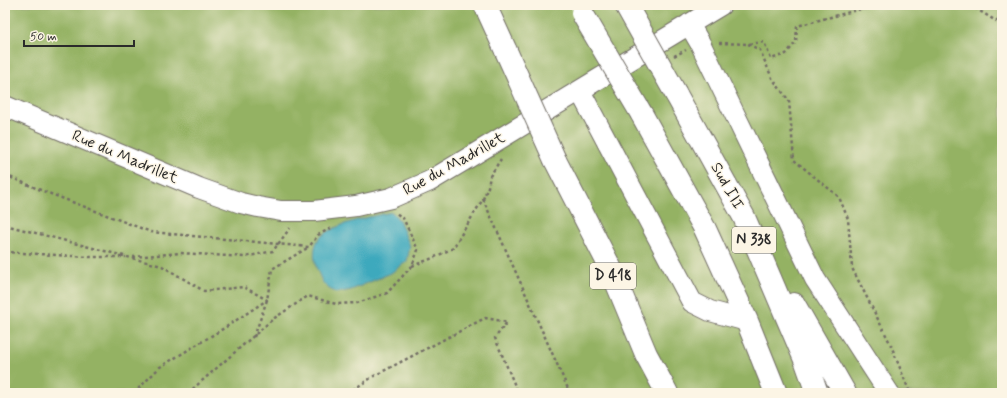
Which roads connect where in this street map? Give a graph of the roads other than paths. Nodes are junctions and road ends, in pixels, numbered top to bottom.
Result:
1 (485, 5) edge
2 (626, 5) edge
3 (721, 5) edge
4 (579, 9) edge
5 (689, 24) junction
6 (580, 91) junction
7 (5, 106) edge
8 (744, 217) junction
9 (747, 321) junction
10 (667, 393) edge
11 (776, 393) edge
12 (817, 393) edge
13 (845, 393) edge
14 (889, 393) edge

1 - 10 highway, D 418, bridge
2 - 8 highway, Sud III / N 338, bridge
3 - 5 street, Rue du Madrillet
4 - 9 highway, N 338, bridge
5 - 6 street, Rue du Madrillet
5 - 14 street
6 - 7 street, Rue du Madrillet
6 - 9 street
8 - 12 highway, Sud III / N 338
8 - 13 highway
9 - 11 highway, N 338

